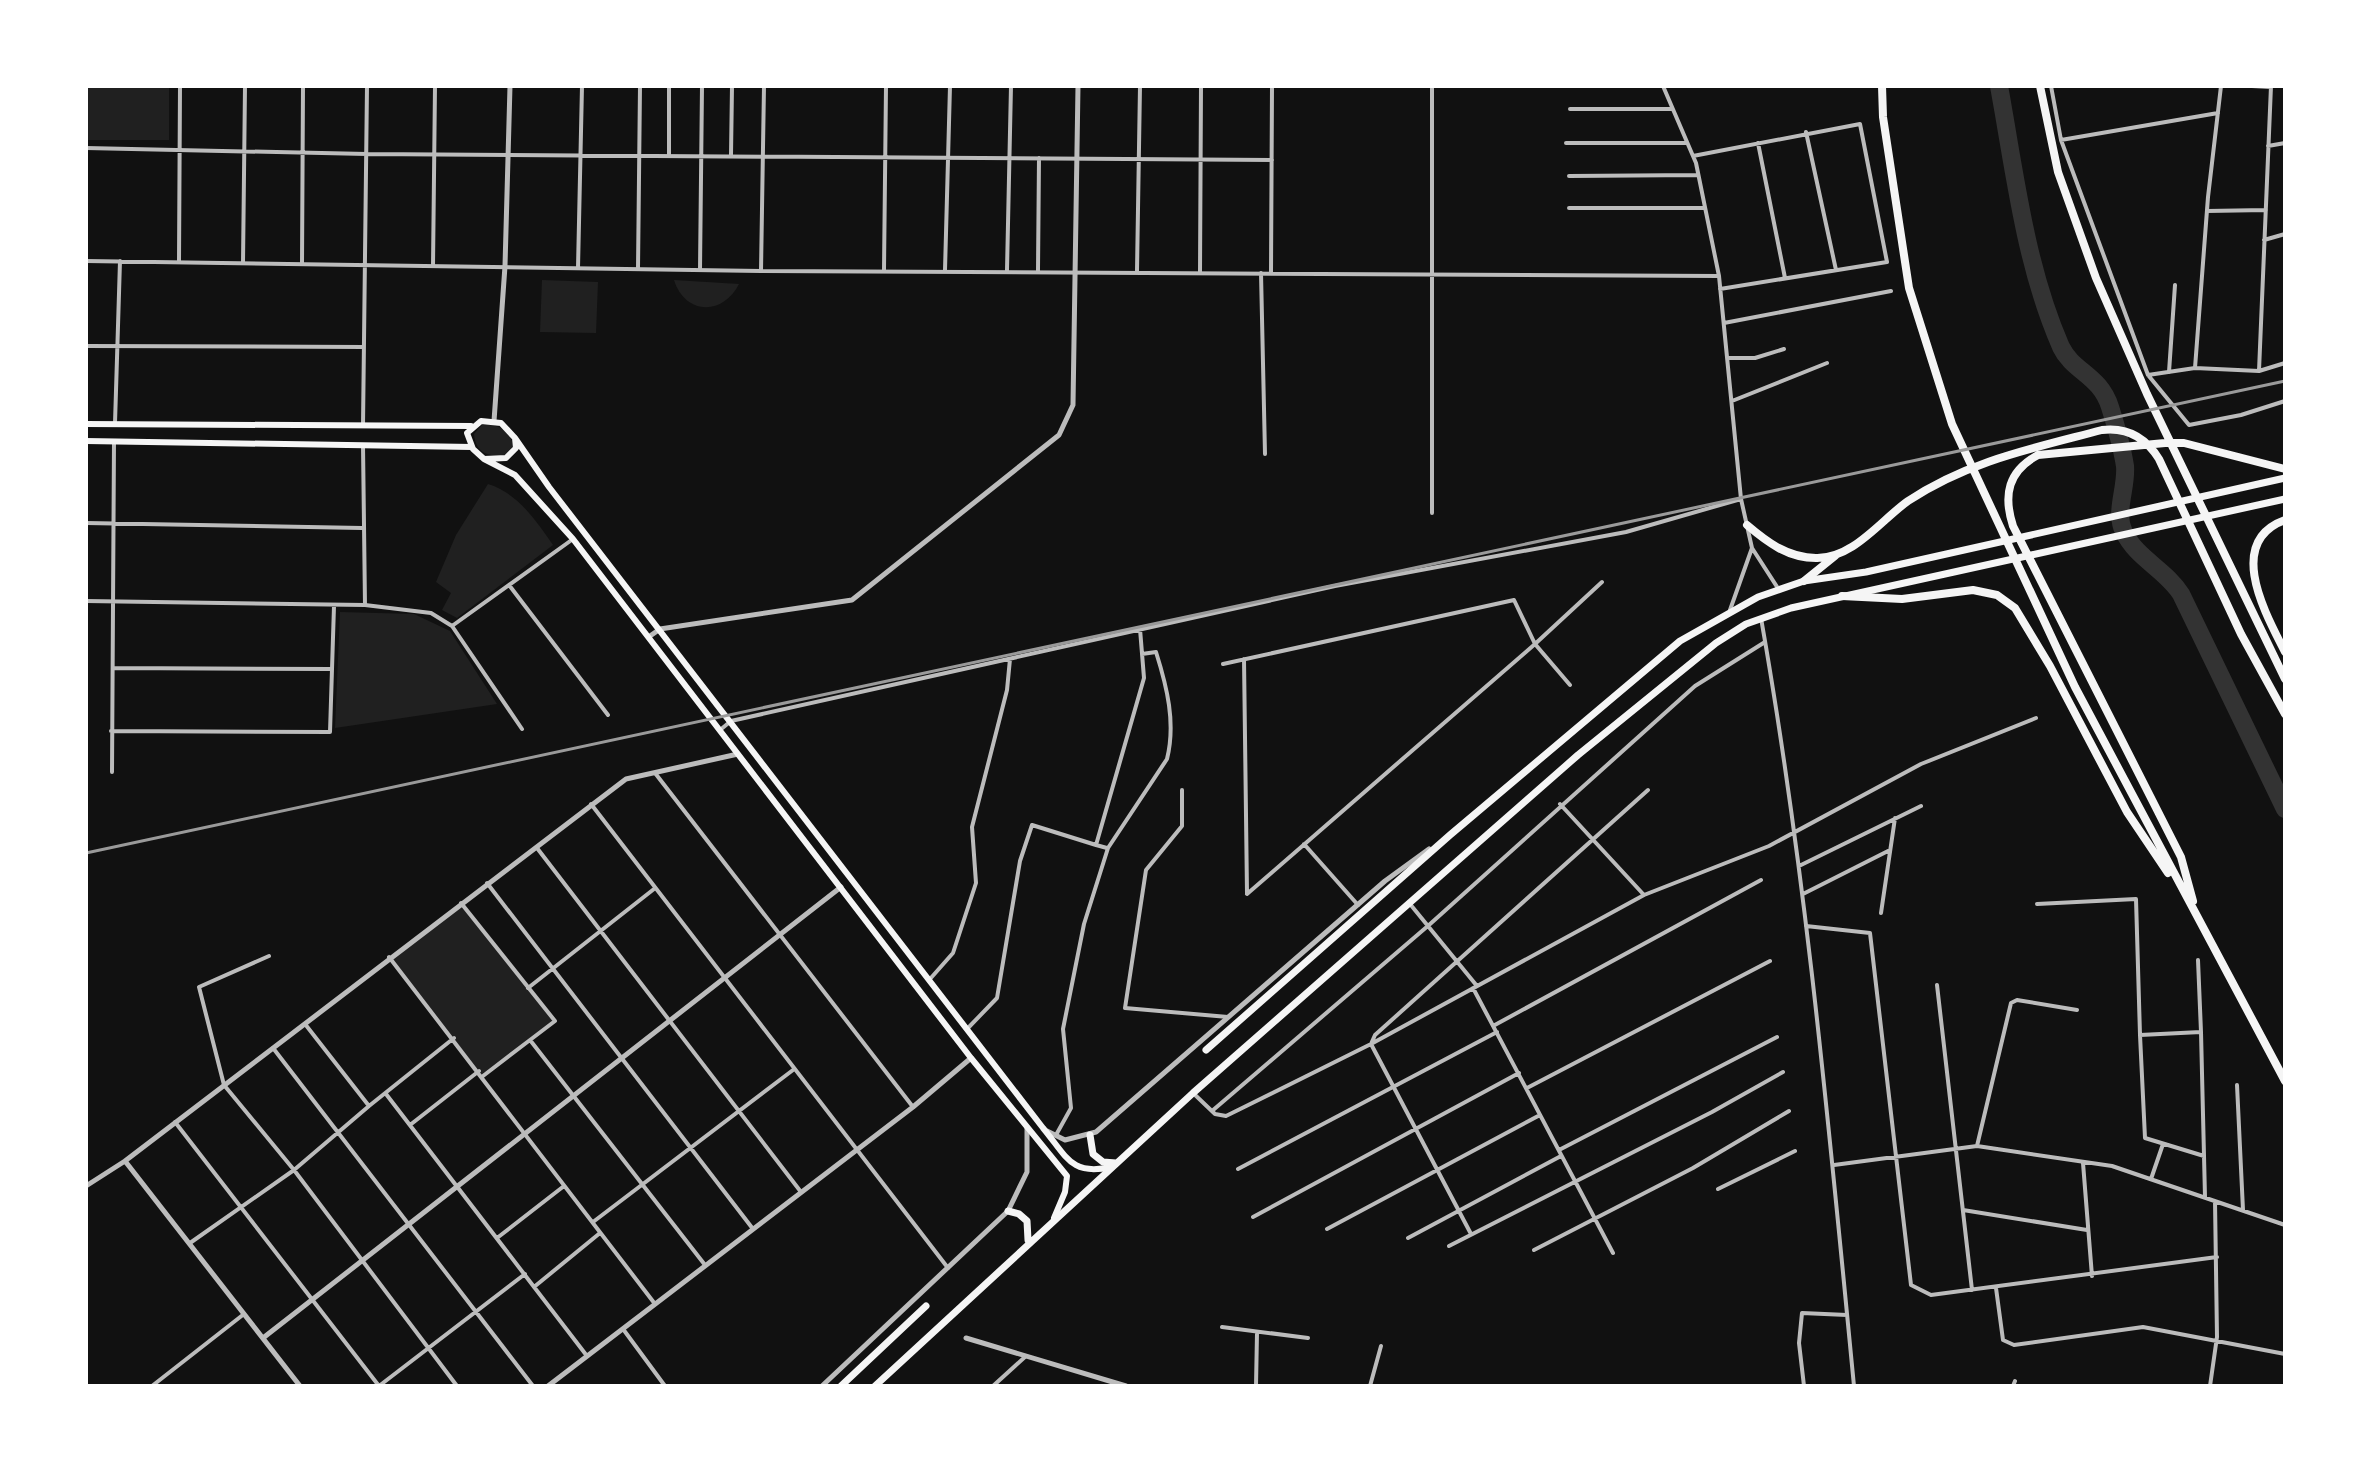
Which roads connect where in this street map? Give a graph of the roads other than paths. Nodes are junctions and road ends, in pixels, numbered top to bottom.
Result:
1 (180, 86) edge
2 (245, 86) edge
3 (303, 86) edge
4 (367, 86) edge
5 (435, 86) edge
6 (510, 86) edge
7 (582, 86) edge
8 (640, 86) edge
9 (669, 86) edge
10 (702, 86) edge
11 (732, 86) edge
12 (764, 86) edge
13 (886, 86) edge
14 (950, 86) edge
15 (1011, 86) edge
16 (1078, 86) edge
17 (1140, 86) edge
18 (1201, 86) edge
19 (1272, 86) edge
20 (1432, 86) edge
21 (1663, 86) edge
22 (1882, 86) edge
23 (2040, 86) edge
24 (2051, 86) edge
25 (2221, 86) edge
26 (2252, 86) edge
27 (2271, 86) edge
28 (1570, 109) dead end
29 (1673, 109) junction
30 (2218, 113) junction
31 (1806, 132) junction
32 (2061, 140) junction
33 (1566, 143) dead end
34 (1687, 143) junction
35 (1758, 143) junction
36 (2285, 143) edge
37 (2268, 146) junction
38 (86, 148) edge
39 (178, 149) junction
40 (244, 150) junction
41 (303, 152) junction
42 (435, 153) junction
43 (510, 153) junction
44 (367, 154) junction
45 (581, 154) junction
46 (638, 154) junction
47 (701, 154) junction
48 (669, 155) junction
49 (731, 155) junction
50 (764, 155) junction
51 (1693, 156) junction
52 (1077, 157) junction
53 (885, 158) junction
54 (949, 158) junction
55 (1010, 158) junction
56 (1039, 158) junction
57 (1139, 158) junction
58 (1199, 159) junction
59 (1272, 160) junction
60 (1698, 175) junction
61 (1569, 176) dead end
62 (1569, 208) dead end
63 (1704, 208) junction
64 (2266, 210) junction
65 (2207, 211) junction
66 (2285, 234) edge
67 (2264, 240) junction
68 (86, 261) edge
69 (120, 261) junction
70 (179, 261) junction
71 (243, 263) junction
72 (302, 264) junction
73 (365, 266) junction
74 (433, 266) junction
75 (505, 266) junction
76 (578, 268) junction
77 (638, 269) junction
78 (700, 270) junction
79 (884, 270) junction
80 (945, 270) junction
81 (1007, 270) junction
82 (1038, 270) junction
83 (1076, 270) junction
84 (1836, 270) junction
85 (761, 271) junction
86 (1137, 271) junction
87 (1200, 272) junction
88 (1261, 273) junction
89 (1271, 273) junction
90 (1430, 274) junction
91 (1719, 276) junction
92 (1785, 278) junction
93 (2175, 285) dead end
94 (1720, 289) junction
95 (1891, 291) dead end
96 (1724, 323) junction
97 (86, 346) edge
98 (118, 346) junction
99 (364, 347) junction
100 (1784, 349) dead end
101 (1728, 358) junction
102 (1827, 363) dead end
103 (2285, 363) edge
104 (2195, 368) junction
105 (2259, 371) junction
106 (2169, 372) junction
107 (2148, 375) junction
108 (1732, 401) junction
109 (2285, 401) edge
110 (494, 421) junction
111 (86, 424) edge
112 (115, 424) junction
113 (363, 426) junction
114 (471, 426) junction
115 (515, 438) junction
116 (86, 441) edge
117 (114, 441) junction
118 (363, 445) junction
119 (472, 447) junction
120 (1265, 454) dead end
121 (484, 459) junction
122 (2285, 469) edge
123 (2285, 478) edge
124 (1741, 499) junction
125 (2285, 499) edge
126 (1432, 513) dead end
127 (2285, 520) edge
128 (86, 523) edge
129 (114, 524) junction
130 (1747, 525) junction
131 (362, 528) junction
132 (573, 539) junction
133 (1752, 548) junction
134 (1840, 552) junction
135 (1804, 581) junction
136 (1602, 582) dead end
137 (509, 585) junction
138 (1780, 592) junction
139 (1842, 596) junction
140 (1758, 597) junction
141 (86, 601) edge
142 (114, 601) junction
143 (365, 605) junction
144 (334, 606) junction
145 (1730, 610) junction
146 (1761, 617) junction
147 (452, 626) junction
148 (660, 629) junction
149 (1140, 629) junction
150 (650, 636) junction
151 (1765, 642) junction
152 (1535, 644) junction
153 (2285, 652) edge
154 (1142, 654) junction
155 (1010, 659) junction
156 (1244, 659) junction
157 (1223, 664) dead end
158 (113, 668) junction
159 (332, 668) junction
160 (2285, 679) edge
161 (1570, 685) dead end
162 (2285, 714) edge
163 (608, 715) dead end
164 (2036, 718) dead end
165 (731, 721) junction
166 (522, 729) dead end
167 (720, 730) junction
168 (111, 731) junction
169 (738, 754) junction
170 (653, 771) junction
171 (112, 772) dead end
172 (1182, 790) dead end
173 (1648, 790) dead end
174 (590, 804) junction
175 (1560, 804) junction
176 (1921, 806) dead end
177 (1895, 818) junction
178 (1795, 832) junction
179 (1450, 835) junction
180 (1593, 839) junction
181 (1304, 844) junction
182 (1096, 845) junction
183 (536, 846) junction
184 (1108, 848) junction
185 (1890, 850) junction
186 (1799, 866) junction
187 (1761, 880) dead end
188 (487, 883) junction
189 (841, 887) junction
190 (654, 889) junction
191 (1803, 894) junction
192 (1644, 895) junction
193 (461, 903) junction
194 (1410, 903) junction
195 (2037, 904) dead end
196 (1358, 905) junction
197 (1881, 913) dead end
198 (2197, 917) junction
199 (1429, 925) junction
200 (1806, 926) junction
201 (600, 931) junction
202 (780, 935) junction
203 (269, 956) dead end
204 (389, 957) junction
205 (1456, 959) junction
206 (2198, 960) dead end
207 (1770, 961) dead end
208 (552, 969) junction
209 (723, 979) junction
210 (930, 979) junction
211 (1937, 985) dead end
212 (1475, 987) junction
213 (528, 988) junction
214 (2077, 1010) dead end
215 (1228, 1017) junction
216 (670, 1021) junction
217 (304, 1022) junction
218 (1493, 1026) junction
219 (968, 1028) junction
220 (1497, 1032) junction
221 (2201, 1032) junction
222 (2140, 1035) junction
223 (1777, 1037) dead end
224 (454, 1038) junction
225 (530, 1040) junction
226 (1371, 1044) junction
227 (273, 1048) junction
228 (1206, 1050) dead end
229 (971, 1058) junction
230 (622, 1059) junction
231 (793, 1070) junction
232 (1783, 1072) dead end
233 (481, 1073) junction
234 (1519, 1073) junction
235 (2285, 1081) edge
236 (224, 1085) junction
237 (2237, 1085) dead end
238 (1393, 1087) junction
239 (1527, 1089) junction
240 (1193, 1093) junction
241 (386, 1094) junction
242 (574, 1096) junction
243 (369, 1106) junction
244 (913, 1107) junction
245 (739, 1111) junction
246 (1212, 1111) junction
247 (1789, 1111) dead end
248 (1540, 1114) junction
249 (175, 1122) junction
250 (410, 1125) junction
251 (1027, 1127) junction
252 (1043, 1128) junction
253 (1416, 1129) junction
254 (338, 1133) junction
255 (526, 1133) junction
256 (1090, 1135) junction
257 (1055, 1137) junction
258 (2163, 1144) junction
259 (1977, 1146) junction
260 (691, 1148) junction
261 (1956, 1149) junction
262 (855, 1151) junction
263 (1795, 1151) dead end
264 (1560, 1153) junction
265 (2204, 1156) junction
266 (1896, 1157) junction
267 (125, 1161) junction
268 (2083, 1162) junction
269 (1113, 1165) junction
270 (1834, 1165) junction
271 (1238, 1169) dead end
272 (1437, 1169) junction
273 (294, 1170) junction
274 (2151, 1179) junction
275 (1576, 1181) junction
276 (565, 1185) junction
277 (643, 1185) junction
278 (86, 1186) edge
279 (457, 1186) junction
280 (1718, 1189) dead end
281 (801, 1192) junction
282 (2205, 1197) junction
283 (2215, 1201) junction
284 (241, 1204) junction
285 (1963, 1210) junction
286 (2243, 1210) junction
287 (1008, 1211) junction
288 (1459, 1211) junction
289 (1253, 1217) dead end
290 (1054, 1218) junction
291 (1595, 1219) junction
292 (593, 1222) junction
293 (409, 1225) junction
294 (2285, 1225) edge
295 (753, 1229) junction
296 (1327, 1229) dead end
297 (2087, 1230) junction
298 (601, 1232) junction
299 (1471, 1234) junction
300 (497, 1238) junction
301 (1408, 1238) dead end
302 (1027, 1243) junction
303 (190, 1244) junction
304 (1449, 1246) dead end
305 (1534, 1250) dead end
306 (1613, 1253) dead end
307 (2217, 1257) junction
308 (360, 1262) junction
309 (705, 1265) junction
310 (948, 1268) junction
311 (525, 1274) junction
312 (2092, 1276) junction
313 (534, 1287) junction
314 (1996, 1288) junction
315 (1972, 1290) junction
316 (312, 1299) junction
317 (655, 1304) junction
318 (926, 1306) dead end
319 (476, 1312) junction
320 (244, 1314) junction
321 (1847, 1315) junction
322 (1222, 1327) dead end
323 (623, 1329) junction
324 (1257, 1333) junction
325 (263, 1338) junction
326 (966, 1338) dead end
327 (1308, 1338) dead end
328 (2216, 1342) junction
329 (1381, 1346) dead end
330 (428, 1349) junction
331 (2285, 1354) edge
332 (587, 1356) junction
333 (1026, 1356) junction
334 (152, 1386) edge
335 (300, 1386) edge
336 (457, 1386) edge
337 (533, 1386) edge
338 (548, 1386) edge
339 (665, 1386) edge
340 (822, 1386) edge
341 (841, 1386) edge
342 (875, 1386) edge
343 (993, 1386) edge
344 (1126, 1386) edge
345 (1256, 1386) edge
346 (1370, 1386) edge
347 (1804, 1386) edge
348 (1854, 1386) edge
349 (2210, 1386) edge

1 - 39 street
2 - 40 street
3 - 41 street
4 - 44 street
5 - 42 street
6 - 43 street
7 - 45 street
8 - 46 street
9 - 48 street
10 - 47 street
11 - 49 street
12 - 50 street
13 - 53 street
14 - 54 street
15 - 55 street
16 - 52 street
17 - 57 street
18 - 58 street
19 - 59 street
20 - 90 street
21 - 29 street
22 - 198 highway
23 - 160 highway
24 - 32 street
25 - 30 street
26 - 27 street
27 - 37 street
28 - 29 street
29 - 34 street
30 - 32 street
30 - 65 street
31 - 35 street
31 - 84 street
31 - 84 street
32 - 107 street
33 - 34 street
34 - 51 street
35 - 51 street
35 - 92 street
36 - 37 street
37 - 64 street
38 - 39 street
39 - 40 street
39 - 70 street
40 - 41 street
40 - 71 street
41 - 44 street
41 - 72 street
42 - 43 street
42 - 44 street
42 - 74 street
43 - 45 street
43 - 75 street
44 - 73 street
45 - 46 street
45 - 76 street
46 - 48 street
46 - 77 street
47 - 48 street
47 - 49 street
47 - 78 street
49 - 50 street
50 - 53 street
50 - 85 street
51 - 60 street
52 - 56 street
52 - 57 street
52 - 83 street
53 - 54 street
53 - 79 street
54 - 55 street
54 - 80 street
55 - 56 street
55 - 81 street
56 - 82 street
57 - 58 street
57 - 86 street
58 - 59 street
58 - 87 street
59 - 89 street
60 - 61 street
60 - 63 street
62 - 63 street
63 - 91 street
64 - 65 street
64 - 67 street
65 - 104 street
66 - 67 street
67 - 105 street
68 - 69 street
69 - 70 street
69 - 98 street
70 - 71 street
71 - 72 street
72 - 73 street
73 - 74 street
73 - 99 street
74 - 75 street
75 - 76 street
75 - 110 street
76 - 77 street
77 - 78 street
78 - 85 street
79 - 80 street
79 - 85 street
80 - 81 street
81 - 82 street
82 - 83 street
83 - 86 street
83 - 148 street
84 - 92 street
86 - 87 street
87 - 88 street
88 - 89 street
88 - 120 street
89 - 90 street
90 - 91 street
90 - 126 street
91 - 94 street
92 - 94 street
93 - 106 street
94 - 96 street
95 - 96 street
96 - 101 street
97 - 98 street
98 - 99 street
98 - 112 street
99 - 113 street
100 - 101 street
101 - 108 street
102 - 108 street
103 - 105 street
104 - 105 street
104 - 106 street
106 - 107 street
107 - 109 street
108 - 124 street
110 - 114 main road
110 - 115 main road
111 - 112 main road
112 - 113 main road
113 - 114 main road
114 - 119 main road
115 - 121 main road
115 - 148 main road
116 - 117 main road
117 - 118 main road
117 - 129 street
118 - 119 main road
118 - 131 street
119 - 121 main road
121 - 132 main road
122 - 198 highway
123 - 135 highway
124 - 130 street
124 - 149 street
125 - 139 highway
127 - 153 highway
128 - 129 street
129 - 131 street
129 - 142 street
130 - 133 street
130 - 134 highway
131 - 143 street
132 - 137 street
132 - 150 main road
133 - 138 street
133 - 145 street
134 - 135 highway
134 - 162 highway
135 - 138 highway
136 - 152 street
137 - 147 street
137 - 163 street
138 - 140 highway
139 - 146 highway
139 - 198 highway
140 - 145 highway
140 - 146 highway
141 - 142 street
142 - 144 street
142 - 158 street
143 - 144 street
143 - 147 street
144 - 159 street
145 - 179 highway
146 - 151 street
146 - 194 highway
147 - 166 street
148 - 150 street
148 - 165 main road
149 - 154 street
149 - 155 street
150 - 167 main road
151 - 175 street
151 - 178 street
152 - 156 street
152 - 161 street
152 - 181 street
154 - 182 street
154 - 184 street
155 - 165 street
155 - 210 street
156 - 157 street
156 - 181 street
158 - 159 street
158 - 168 street
159 - 168 street
164 - 178 street
165 - 167 street
165 - 210 main road
167 - 169 main road
168 - 171 street
169 - 170 street
169 - 189 main road
170 - 174 street
170 - 202 street
172 - 215 street
173 - 180 street
174 - 183 street
174 - 190 street
175 - 180 street
175 - 199 street
176 - 177 street
177 - 185 street
177 - 186 street
178 - 186 street
178 - 192 street
179 - 196 street
179 - 228 highway
180 - 192 street
180 - 205 street
181 - 196 street
182 - 184 street
182 - 219 street
183 - 188 street
183 - 201 street
184 - 257 street
185 - 191 street
185 - 197 street
186 - 191 street
187 - 218 street
188 - 193 street
188 - 208 street
189 - 202 street
189 - 229 main road
190 - 201 street
190 - 209 street
191 - 200 street
192 - 212 street
193 - 204 street
193 - 213 street
194 - 199 street
194 - 240 highway
195 - 222 street
196 - 215 street
198 - 235 highway
199 - 205 street
199 - 246 street
200 - 266 street
200 - 270 street
201 - 208 street
201 - 216 street
202 - 209 street
202 - 244 street
203 - 236 street
204 - 217 street
204 - 224 street
205 - 212 street
205 - 226 street
206 - 221 street
207 - 239 street
208 - 213 street
208 - 230 street
209 - 216 street
209 - 231 street
210 - 219 main road
211 - 261 street
212 - 218 street
212 - 226 street
213 - 225 street
214 - 259 street
215 - 256 street
216 - 230 street
216 - 245 street
217 - 227 street
217 - 243 street
218 - 220 street
219 - 252 main road
220 - 234 street
220 - 238 street
221 - 222 street
221 - 265 street
222 - 258 street
223 - 264 street
224 - 233 street
224 - 241 street
225 - 233 street
225 - 242 street
226 - 238 street
226 - 246 street
227 - 236 street
227 - 254 street
229 - 244 street
229 - 251 main road
230 - 242 street
230 - 260 street
231 - 245 street
231 - 262 street
232 - 275 street
233 - 250 street
233 - 255 street
234 - 239 street
234 - 253 street
236 - 249 street
236 - 273 street
237 - 286 street
238 - 253 street
238 - 271 street
239 - 248 street
240 - 246 street
240 - 269 highway
241 - 243 street
241 - 250 street
242 - 255 street
242 - 277 street
243 - 254 street
244 - 262 street
245 - 260 street
245 - 281 street
247 - 291 street
248 - 264 street
248 - 272 street
249 - 267 street
249 - 284 street
250 - 279 street
251 - 287 street
251 - 290 main road
252 - 257 street
252 - 269 main road
253 - 272 street
253 - 289 street
254 - 273 street
254 - 293 street
255 - 276 street
255 - 279 street
256 - 257 street
256 - 269 highway
258 - 265 street
258 - 274 street
259 - 261 street
259 - 268 street
260 - 277 street
260 - 295 street
261 - 266 street
261 - 285 street
262 - 281 street
262 - 310 street
263 - 280 street
264 - 275 street
264 - 288 street
265 - 282 street
266 - 270 street
266 - 315 street
267 - 278 street
267 - 303 street
268 - 274 street
268 - 297 street
269 - 290 highway
270 - 321 street
272 - 288 street
272 - 296 street
273 - 284 street
273 - 308 street
274 - 282 street
275 - 291 street
275 - 299 street
276 - 292 street
276 - 300 street
277 - 292 street
277 - 309 street
279 - 293 street
279 - 300 street
281 - 295 street
282 - 283 street
283 - 286 street
283 - 307 street
284 - 303 street
284 - 316 street
285 - 297 street
285 - 315 street
286 - 294 street
287 - 302 highway
287 - 310 street
288 - 299 street
288 - 301 street
290 - 302 highway
291 - 305 street
291 - 306 street
292 - 298 street
293 - 308 street
293 - 319 street
295 - 309 street
297 - 312 street
298 - 313 street
298 - 317 street
299 - 304 street
300 - 311 street
302 - 342 highway
303 - 320 street
307 - 312 street
307 - 328 street
308 - 316 street
308 - 330 street
309 - 317 street
310 - 340 street
311 - 313 street
311 - 319 street
312 - 314 street
313 - 332 street
314 - 315 street
314 - 328 street
316 - 325 street
316 - 330 street
317 - 323 street
318 - 341 highway
319 - 330 street
319 - 337 street
320 - 325 street
320 - 334 street
321 - 347 street
321 - 348 street
322 - 324 street
323 - 332 street
323 - 339 street
324 - 327 street
324 - 345 street
325 - 335 street
326 - 333 street
328 - 331 street
328 - 349 street
329 - 346 street
330 - 336 street
332 - 338 street
333 - 343 street
333 - 344 street

